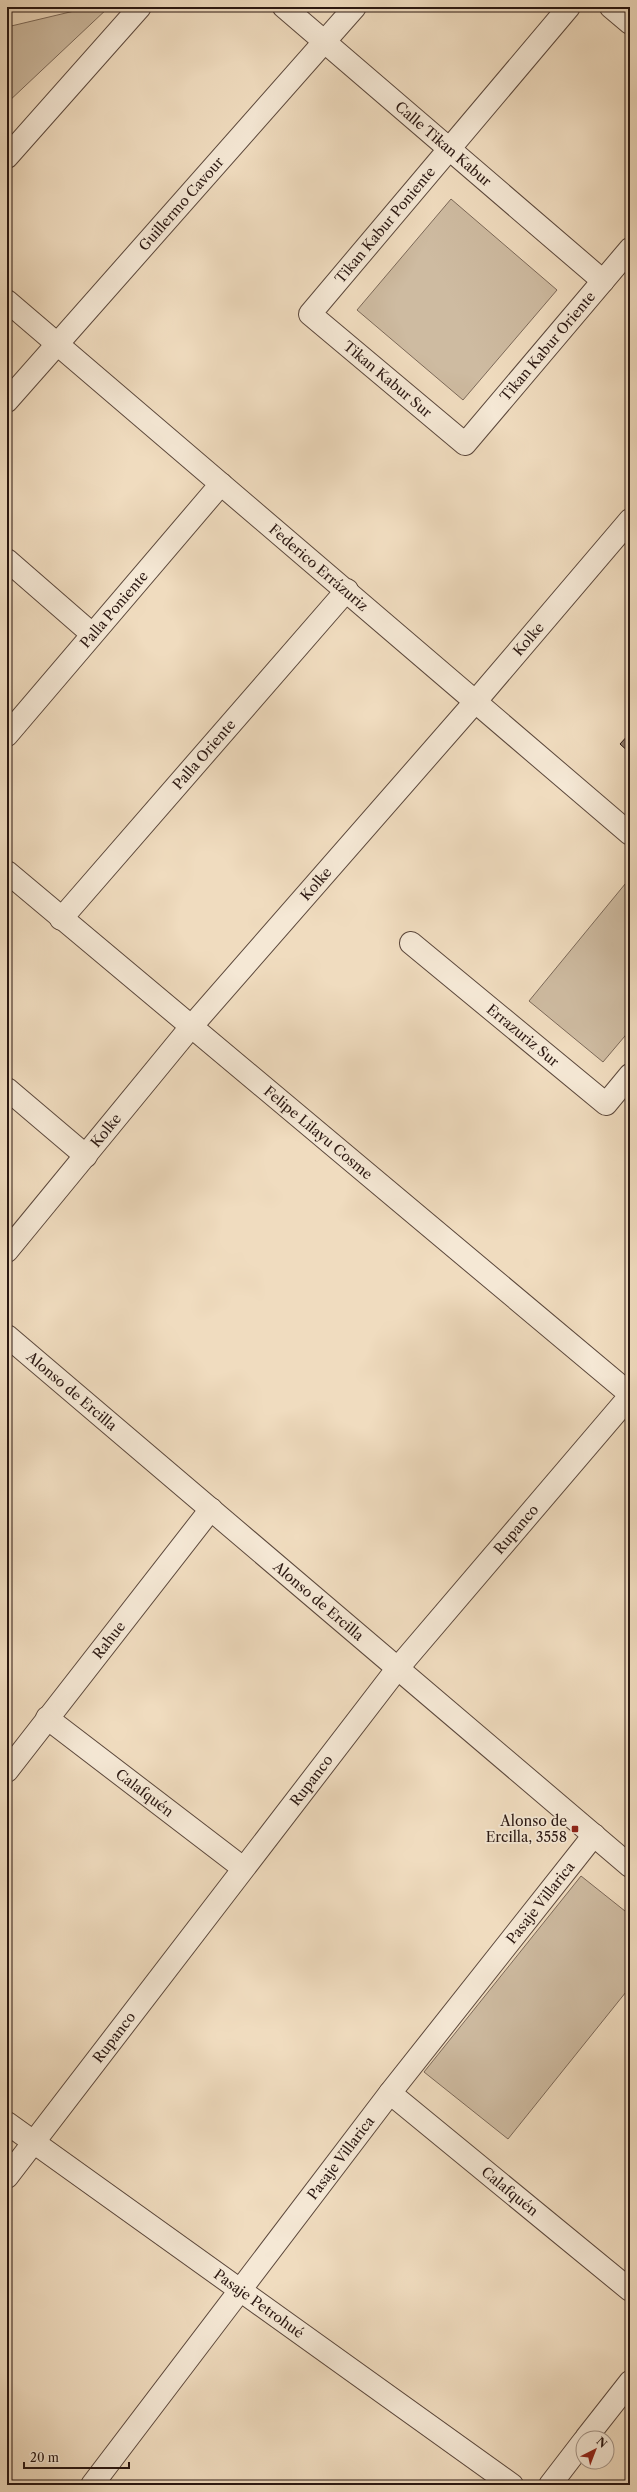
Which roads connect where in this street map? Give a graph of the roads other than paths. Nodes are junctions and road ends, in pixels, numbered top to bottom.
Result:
1 (140, 7) edge
2 (284, 7) edge
3 (356, 7) edge
4 (569, 7) edge
5 (611, 7) edge
6 (630, 23) edge
7 (323, 42) junction
8 (448, 150) junction
9 (7, 157) edge
10 (630, 249) edge
11 (603, 281) junction
12 (7, 301) edge
13 (310, 314) joint
14 (57, 344) junction
15 (7, 401) edge
16 (466, 444) joint
17 (221, 484) junction
18 (630, 520) edge
19 (7, 560) edge
20 (347, 590) junction
21 (92, 634) junction
22 (475, 702) junction
23 (7, 734) edge
24 (630, 834) edge
25 (7, 872) edge
26 (61, 919) junction
27 (411, 943) dead end
28 (190, 1028) junction
29 (630, 1075) edge
30 (7, 1089) edge
31 (86, 1156) junction
32 (7, 1251) edge
33 (7, 1336) edge
34 (630, 1395) edge
35 (211, 1509) junction
36 (397, 1669) junction
37 (47, 1718) junction
38 (7, 1771) edge
39 (594, 1835) junction
40 (630, 1866) edge
41 (243, 1868) junction
42 (390, 2093) junction
43 (7, 2123) edge
44 (34, 2142) junction
45 (7, 2177) edge
46 (239, 2290) junction
47 (630, 2290) edge
48 (630, 2382) edge
49 (592, 2430) edge
50 (575, 2452) edge
51 (101, 2482) edge
52 (512, 2485) edge
53 (550, 2485) edge

1 - 9 street
2 - 7 street, Calle Tikan Kabur
3 - 7 street, Guillermo Cavour
4 - 8 street, Tikan Kabur Poniente
5 - 6 street
7 - 8 street, Calle Tikan Kabur
7 - 14 street, Guillermo Cavour
8 - 11 street, Calle Tikan Kabur
8 - 13 street, Tikan Kabur Poniente
10 - 11 street, Tikan Kabur Oriente
11 - 16 street, Tikan Kabur Oriente
12 - 14 street, Federico Errázuriz
13 - 16 street, Tikan Kabur Sur
14 - 15 street, Guillermo Cavour
14 - 17 street, Federico Errázuriz
17 - 20 street, Federico Errázuriz
17 - 21 street, Palla Poniente
18 - 22 street, Kolke
19 - 21 street
20 - 22 street, Federico Errázuriz
20 - 26 street, Palla Oriente
21 - 23 street, Palla Poniente
22 - 24 street, Federico Errázuriz
22 - 28 street, Kolke
25 - 26 street, Felipe Lilayu Cosme
26 - 28 street, Felipe Lilayu Cosme
27 - 29 street, Errazuriz Sur
28 - 31 street, Kolke
28 - 34 street, Felipe Lilayu Cosme
30 - 31 street
31 - 32 street, Kolke
33 - 35 street, Alonso de Ercilla
34 - 36 street, Rupanco
35 - 36 street, Alonso de Ercilla
35 - 37 street, Rahue
36 - 39 street, Alonso de Ercilla
36 - 41 street, Rupanco
37 - 38 street, Rahue
37 - 41 street, Calafquén
39 - 40 street, Alonso de Ercilla
39 - 42 street, Pasaje Villarica
41 - 44 street, Rupanco
42 - 46 street, Pasaje Villarica
42 - 47 street, Calafquén
43 - 44 street, Pasaje Petrohué
44 - 45 street, Rupanco
44 - 46 street, Pasaje Petrohué
46 - 51 street, Pasaje Villarica
46 - 52 street, Pasaje Petrohué
48 - 49 street
50 - 53 street

